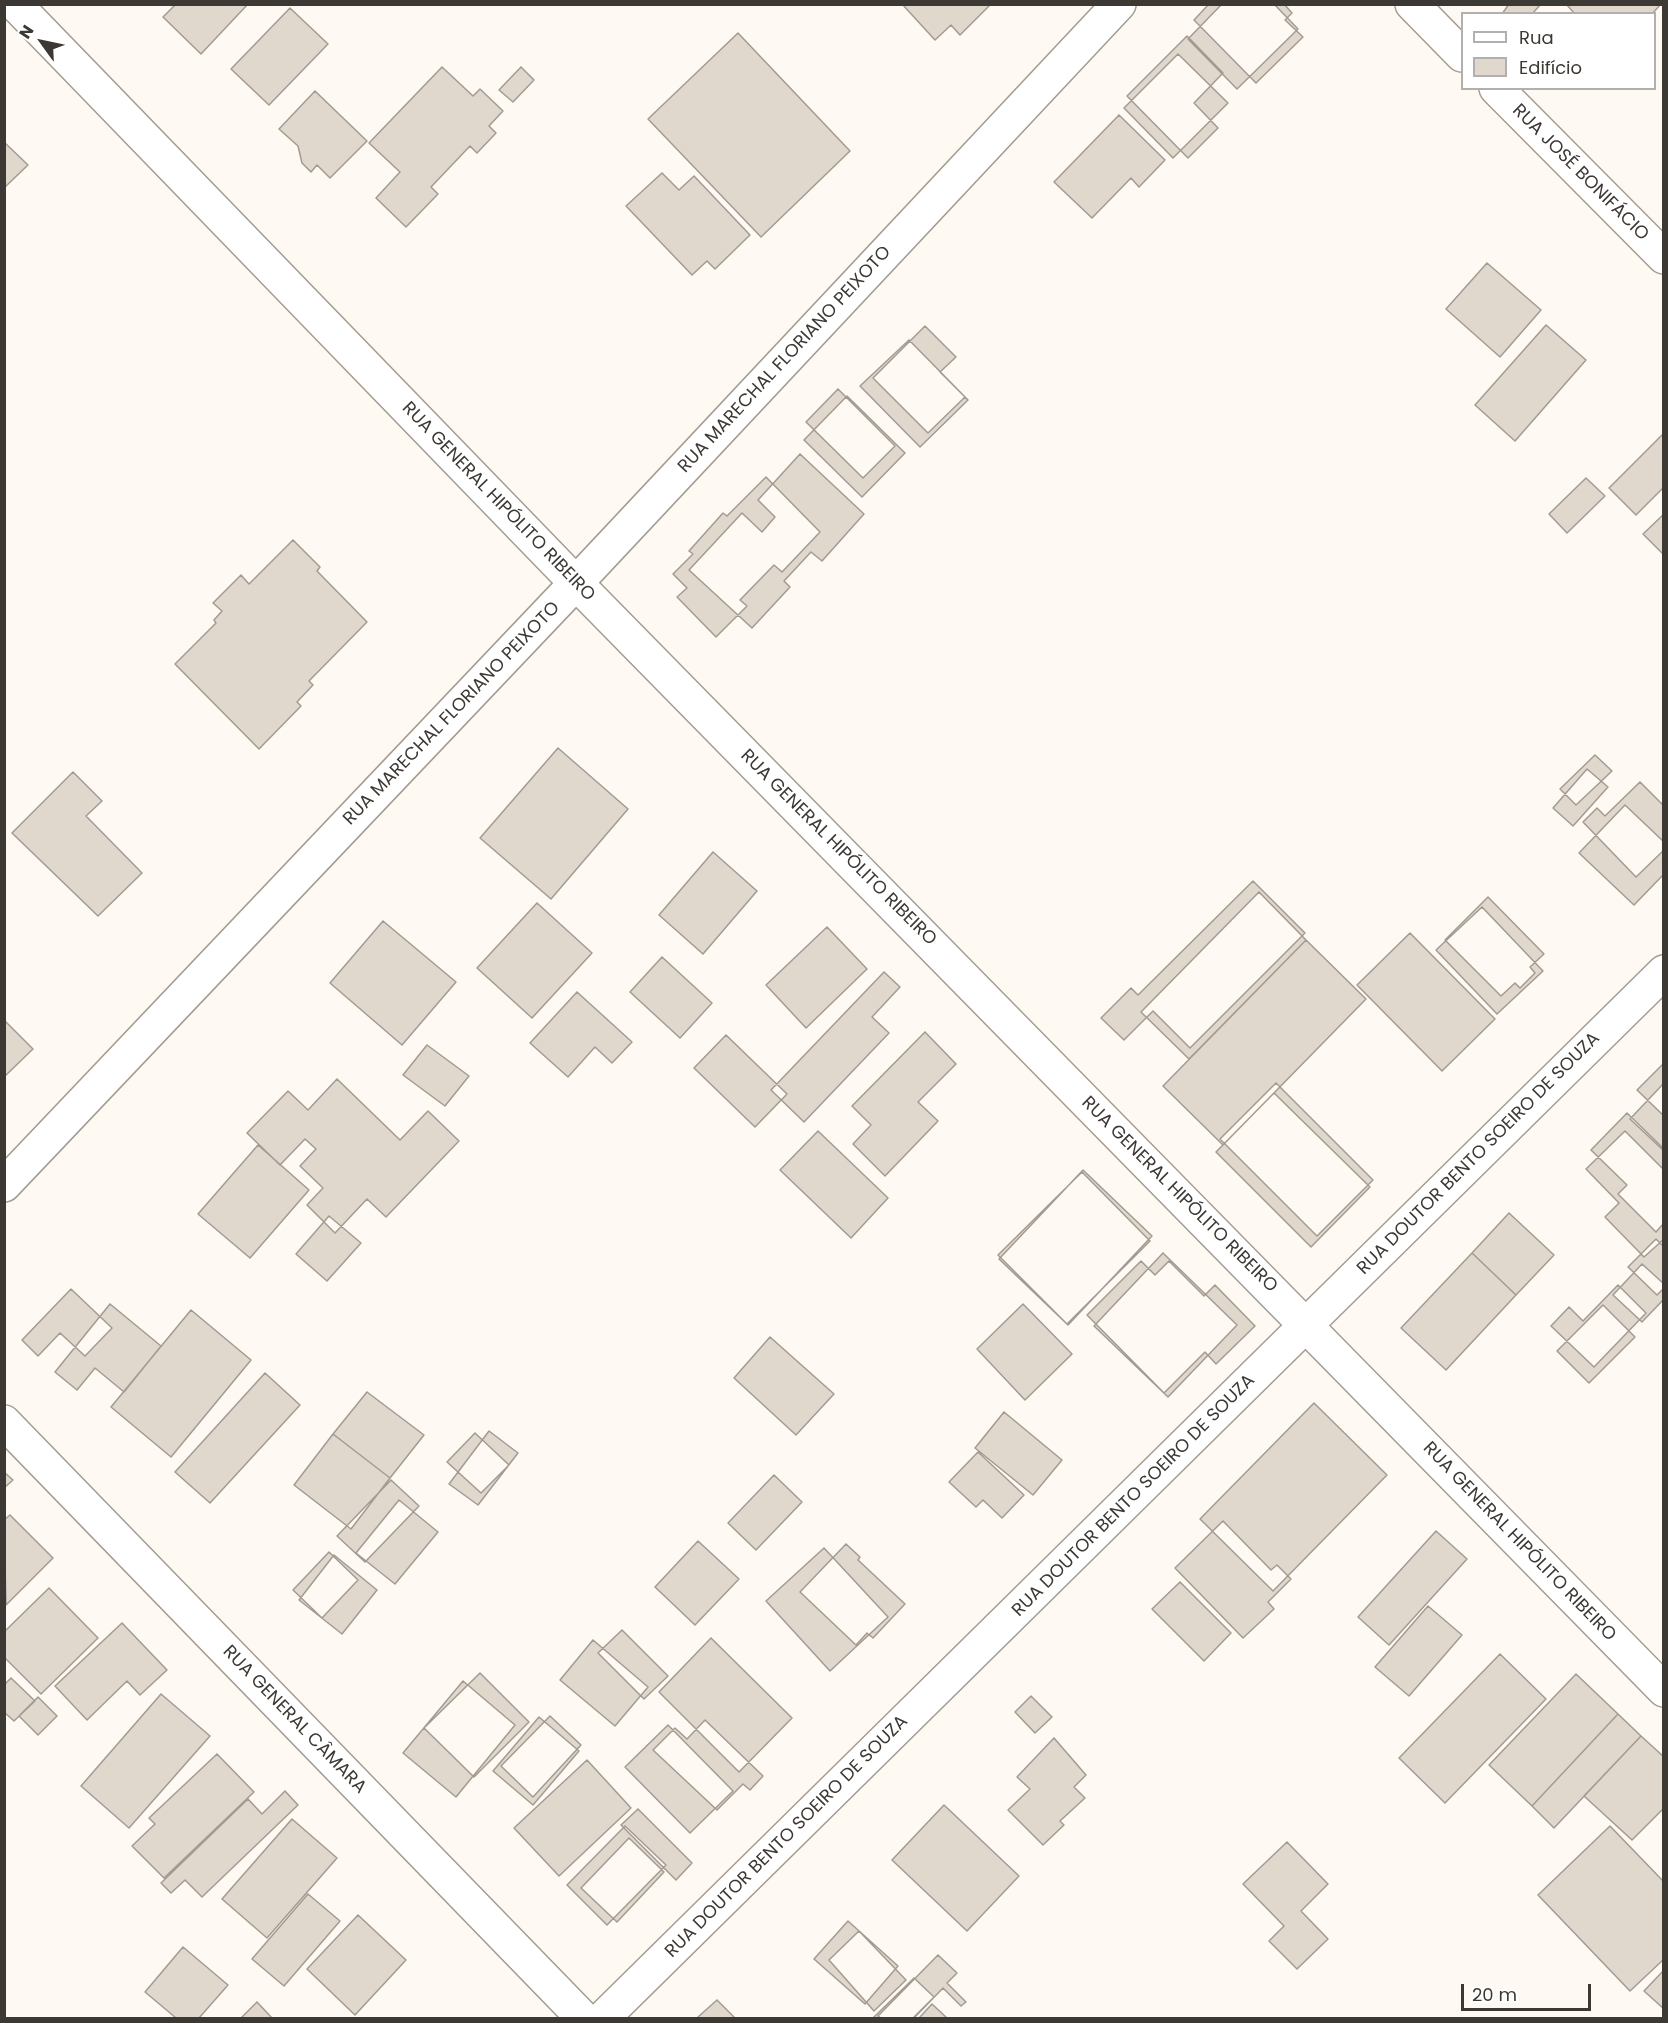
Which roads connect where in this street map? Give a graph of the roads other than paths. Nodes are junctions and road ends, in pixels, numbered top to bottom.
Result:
1 (15, 4) edge
2 (1119, 4) edge
3 (1412, 4) edge
4 (1461, 54) edge
5 (1498, 90) edge
6 (1664, 257) edge
7 (576, 583) junction
8 (1664, 972) edge
9 (4, 1185) edge
10 (1307, 1324) junction
11 (4, 1422) edge
12 (1664, 1690) edge
13 (583, 2019) edge
14 (603, 2019) edge

1 - 7 street, RUA GENERAL HIPÓLITO RIBEIRO
2 - 7 street, RUA MARECHAL FLORIANO PEIXOTO
3 - 4 street
5 - 6 street, RUA JOSÉ BONIFÁCIO
7 - 9 street, RUA MARECHAL FLORIANO PEIXOTO
7 - 10 street, RUA GENERAL HIPÓLITO RIBEIRO
8 - 10 street, RUA DOUTOR BENTO SOEIRO DE SOUZA
10 - 12 street, RUA GENERAL HIPÓLITO RIBEIRO
10 - 14 street, RUA DOUTOR BENTO SOEIRO DE SOUZA
11 - 13 street, RUA GENERAL CÂMARA

